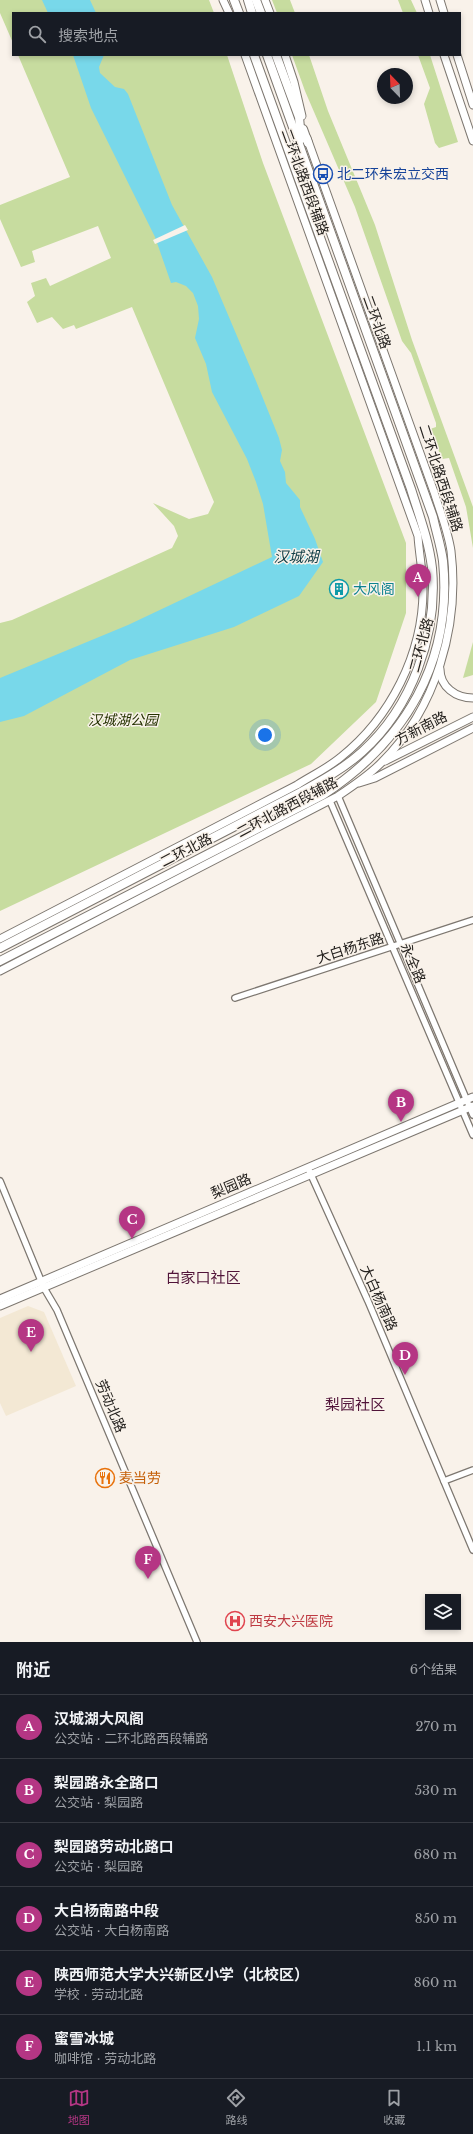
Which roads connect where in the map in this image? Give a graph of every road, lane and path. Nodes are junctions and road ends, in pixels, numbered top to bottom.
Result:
1 (223, 0) edge
2 (234, 0) edge
3 (248, 0) edge
4 (256, 0) edge
5 (265, 0) edge
6 (425, 0) edge
7 (440, 0) edge
8 (229, 12) edge
9 (238, 12) edge
10 (252, 12) edge
11 (261, 12) edge
12 (270, 12) edge
13 (429, 12) edge
14 (444, 12) edge
15 (244, 56) edge
16 (254, 56) edge
17 (267, 56) edge
18 (276, 56) edge
19 (285, 56) edge
20 (444, 56) edge
21 (457, 56) edge
22 (296, 92) junction
23 (473, 105) edge
24 (299, 117) junction
25 (473, 141) edge
26 (304, 145) junction
27 (440, 667) junction
28 (454, 693) junction
29 (473, 694) edge
30 (473, 698) edge
31 (473, 716) edge
32 (473, 728) edge
33 (381, 763) junction
34 (351, 787) junction
35 (338, 796) junction
36 (330, 801) junction
37 (473, 920) edge
38 (0, 939) edge
39 (401, 945) junction
40 (393, 947) junction
41 (0, 948) edge
42 (0, 961) edge
43 (0, 971) edge
44 (235, 998) dead end
45 (470, 1099) edge
46 (459, 1103) junction
47 (468, 1108) edge
48 (473, 1115) edge
49 (473, 1135) edge
50 (309, 1171) junction
51 (0, 1181) edge
52 (44, 1284) junction
53 (0, 1299) edge
54 (0, 1306) edge
55 (473, 1470) edge
56 (444, 1481) junction
57 (473, 1550) edge
58 (197, 1642) edge

1 - 8 main road
2 - 9 highway
3 - 10 highway
4 - 11 highway
5 - 12 main road
6 - 13 main road
7 - 14 main road
15 - 38 main road, 二环北路西段辅路
16 - 41 highway, 二环北路
17 - 26 highway, 二环北路
18 - 24 highway
19 - 22 main road, 二环北路西段辅路
20 - 25 main road
21 - 23 main road
22 - 24 main road
22 - 26 main road, 二环北路西段辅路
24 - 26 highway
26 - 27 main road, 二环北路西段辅路
26 - 42 highway, 二环北路
27 - 28 main road, 方新南路
27 - 33 main road, 二环北路西段辅路
28 - 29 main road
28 - 30 main road, 方新南路
31 - 33 main road, 方新南路
32 - 34 main road
33 - 34 main road, 二环北路西段辅路
34 - 35 main road, 二环北路西段辅路
35 - 36 main road, 二环北路西段辅路
35 - 39 street, 永全路
36 - 40 street, 永全路
36 - 43 main road, 二环北路西段辅路
37 - 39 street, 大白杨东路
39 - 40 street, 大白杨东路
39 - 45 street, 永全路
40 - 44 street, 大白杨东路
40 - 46 street, 永全路
45 - 46 main road, 梨园路
45 - 47 street, 永全路
46 - 47 street, 永全路
46 - 50 main road, 梨园路
47 - 48 street, 永全路
47 - 49 street, 永全路
47 - 50 main road, 梨园路
50 - 52 main road, 梨园路
50 - 56 street, 大白杨南路
51 - 52 street, 劳动北路
52 - 53 main road, 梨园路
52 - 54 main road, 梨园路
52 - 58 street, 劳动北路
55 - 56 street
56 - 57 street, 大白杨南路

